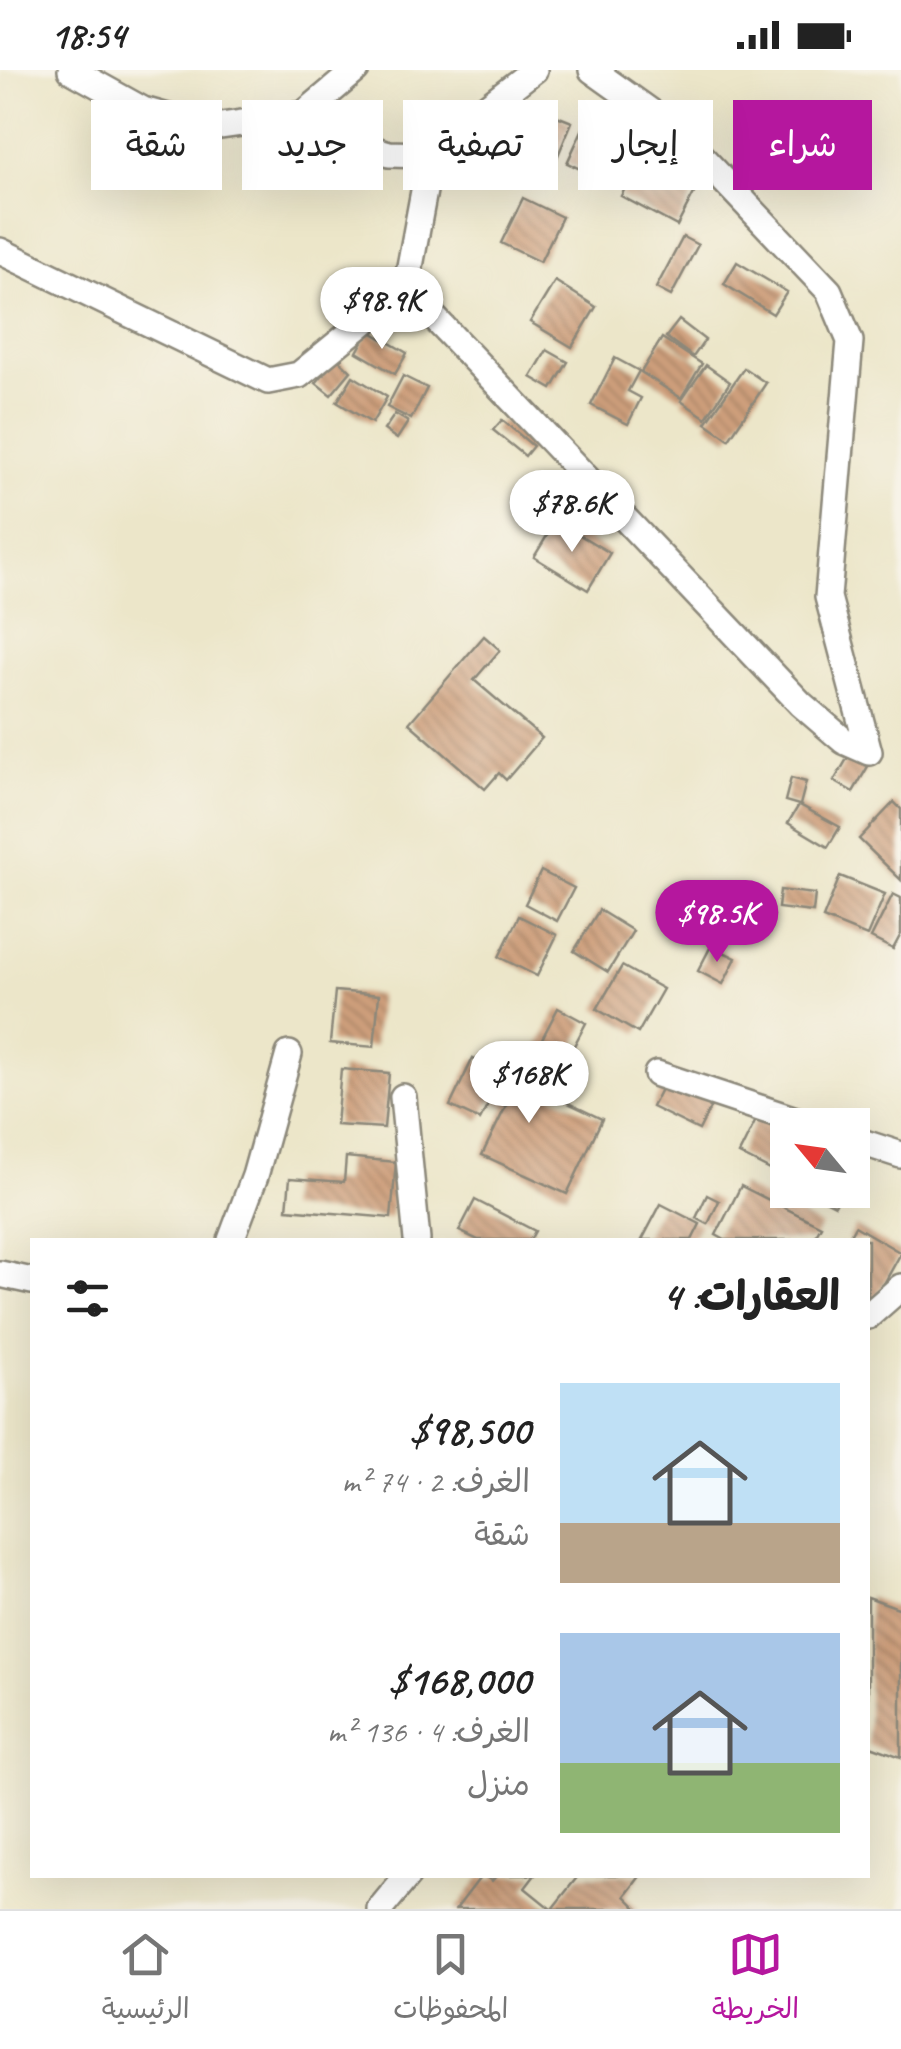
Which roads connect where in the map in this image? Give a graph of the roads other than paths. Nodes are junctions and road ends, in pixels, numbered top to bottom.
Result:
1 (356, 70) edge
2 (534, 70) edge
3 (592, 70) edge
4 (82, 72) edge
5 (321, 100) edge
6 (496, 100) edge
7 (242, 123) edge
8 (424, 190) edge
9 (0, 251) edge
10 (406, 288) junction
11 (289, 1054) dead end
12 (657, 1074) dead end
13 (403, 1097) dead end
14 (770, 1111) edge
15 (870, 1144) edge
16 (901, 1154) edge
17 (232, 1238) edge
18 (417, 1238) edge
19 (0, 1274) edge
20 (30, 1281) edge
21 (901, 1287) edge
22 (870, 1314) edge
23 (406, 1878) edge
24 (380, 1909) edge

1 - 5 street
2 - 6 street
3 - 10 street
4 - 7 street
8 - 10 street
9 - 10 street
11 - 17 street
12 - 14 street
13 - 18 street
15 - 16 street
19 - 20 street
21 - 22 street
23 - 24 street

